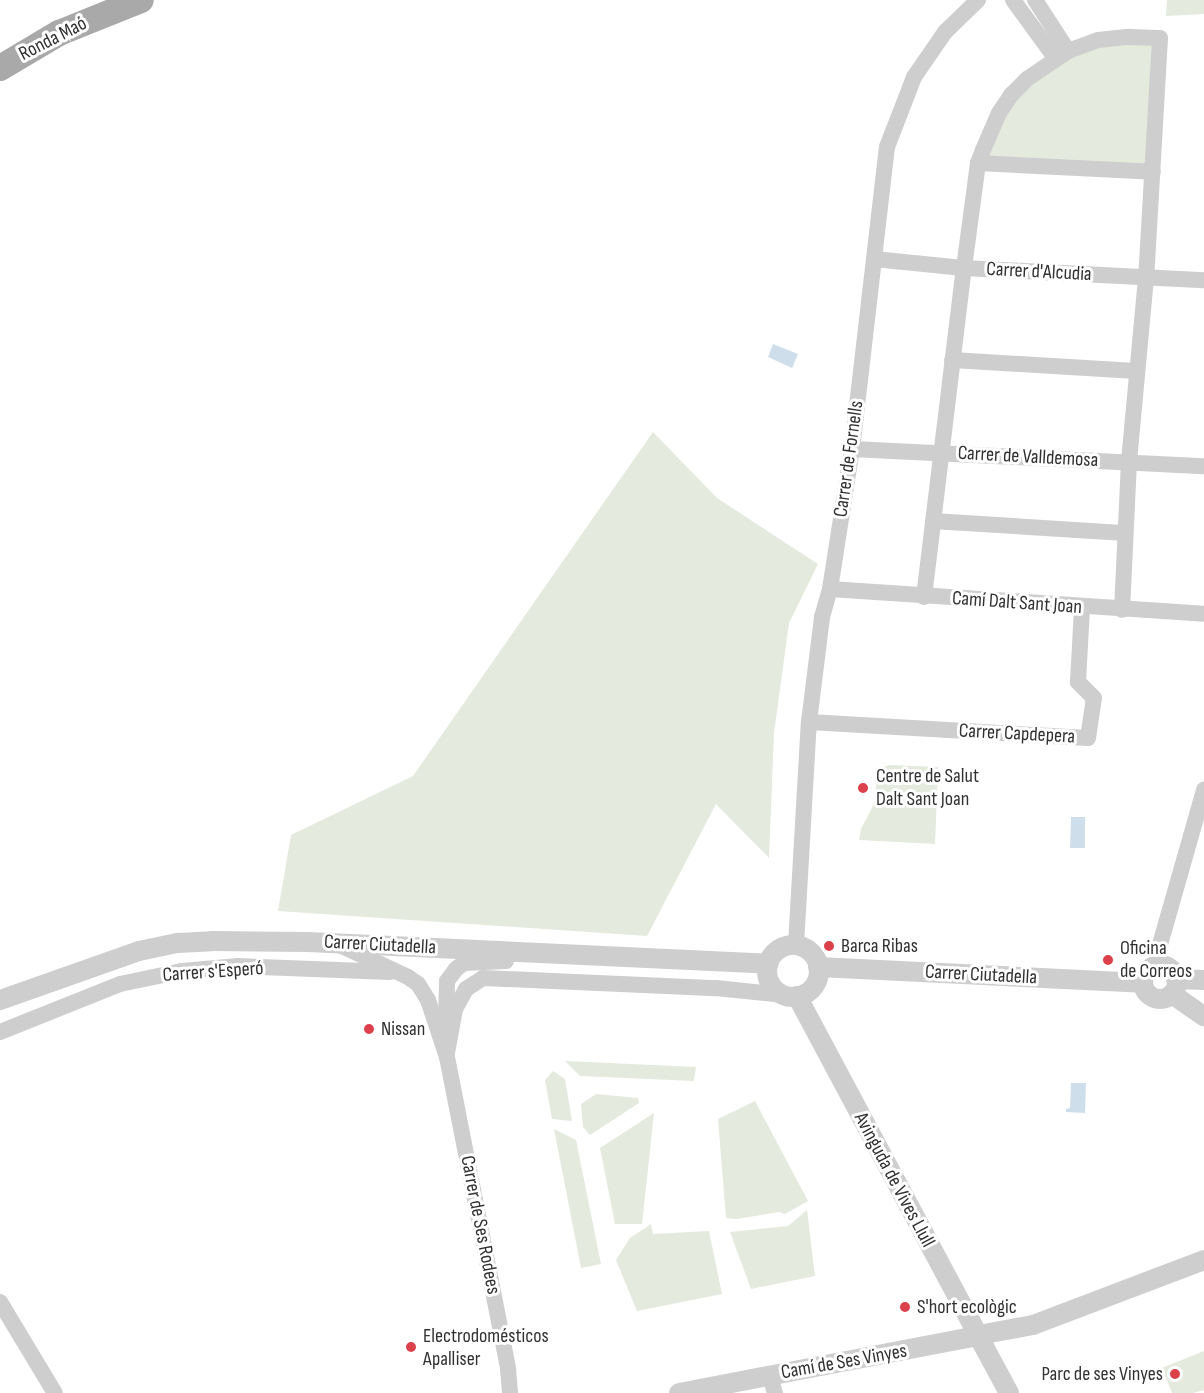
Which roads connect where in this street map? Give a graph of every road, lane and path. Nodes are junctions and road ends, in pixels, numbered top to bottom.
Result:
1 (141, 0) edge
2 (978, 0) edge
3 (1013, 0) edge
4 (1035, 0) edge
5 (1062, 55) junction
6 (0, 68) edge
7 (978, 163) junction
8 (1153, 172) junction
9 (874, 259) junction
10 (964, 267) junction
11 (1146, 278) junction
12 (1204, 280) edge
13 (952, 360) junction
14 (1136, 371) junction
15 (852, 450) junction
16 (941, 453) junction
17 (1129, 462) junction
18 (1204, 466) edge
19 (933, 520) junction
20 (1126, 533) junction
21 (830, 589) junction
22 (924, 597) junction
23 (1082, 607) junction
24 (1122, 610) junction
25 (1204, 614) edge
26 (809, 722) junction
27 (1204, 790) edge
28 (336, 943) junction
29 (796, 945) junction
30 (558, 954) junction
31 (768, 964) junction
32 (1158, 965) junction
33 (818, 967) junction
34 (400, 973) junction
35 (1204, 980) edge
36 (1143, 983) junction
37 (1174, 986) junction
38 (791, 995) junction
39 (0, 1000) edge
40 (1204, 1016) edge
41 (0, 1032) edge
42 (447, 1057) junction
43 (1204, 1260) edge
44 (0, 1302) edge
45 (978, 1336) junction
46 (773, 1384) edge
47 (55, 1393) edge
48 (510, 1393) edge
49 (680, 1393) edge
50 (1010, 1393) edge

1 - 6 main road, Ronda Maó
2 - 9 street, Carrer de Fornells
3 - 5 street
4 - 5 street
5 - 7 street
5 - 8 street
7 - 8 street
7 - 10 street
8 - 11 street
9 - 10 street, Carrer d'Alcudia
9 - 15 street, Carrer de Fornells
10 - 11 street, Carrer d'Alcudia
10 - 13 street
11 - 12 street, Carrer d'Alcudia
11 - 14 street
13 - 14 street
13 - 16 street
14 - 17 street
15 - 16 street, Carrer de Valldemosa
15 - 21 street, Carrer de Fornells
16 - 17 street, Carrer de Valldemosa
16 - 19 street
17 - 18 street, Carrer de Valldemosa
17 - 20 street
19 - 20 street
19 - 22 street
20 - 24 street
21 - 22 street, Camí Dalt Sant Joan
21 - 26 street, Carrer de Fornells
22 - 23 street, Camí Dalt Sant Joan
23 - 24 street, Camí Dalt Sant Joan
23 - 26 street, Carrer Capdepera
24 - 25 street, Camí Dalt Sant Joan
26 - 29 street, Carrer de Fornells
27 - 32 street
28 - 30 street, Carrer Ciutadella
28 - 34 street, Carrer de Ses Rodees
28 - 39 street, Carrer Ciutadella
29 - 31 street
29 - 33 street
30 - 31 street, Carrer Ciutadella
30 - 42 street, Carrer de Ses Rodees
31 - 38 street
32 - 36 street
32 - 37 street
33 - 36 street, Carrer Ciutadella
33 - 38 street
34 - 41 street, Carrer s'Esperó
34 - 42 street, Carrer de Ses Rodees
35 - 37 street
36 - 37 street
37 - 40 street
38 - 42 street, Carrer de Ses Rodees
38 - 45 street, Avinguda de Vives Llull
42 - 48 street, Carrer de Ses Rodees
43 - 45 street, Camí de Ses Vinyes
44 - 47 street
45 - 46 street, Camí de Ses Vinyes
45 - 50 street, Avinguda de Vives Llull
46 - 49 street, Camí de Ses Vinyes

